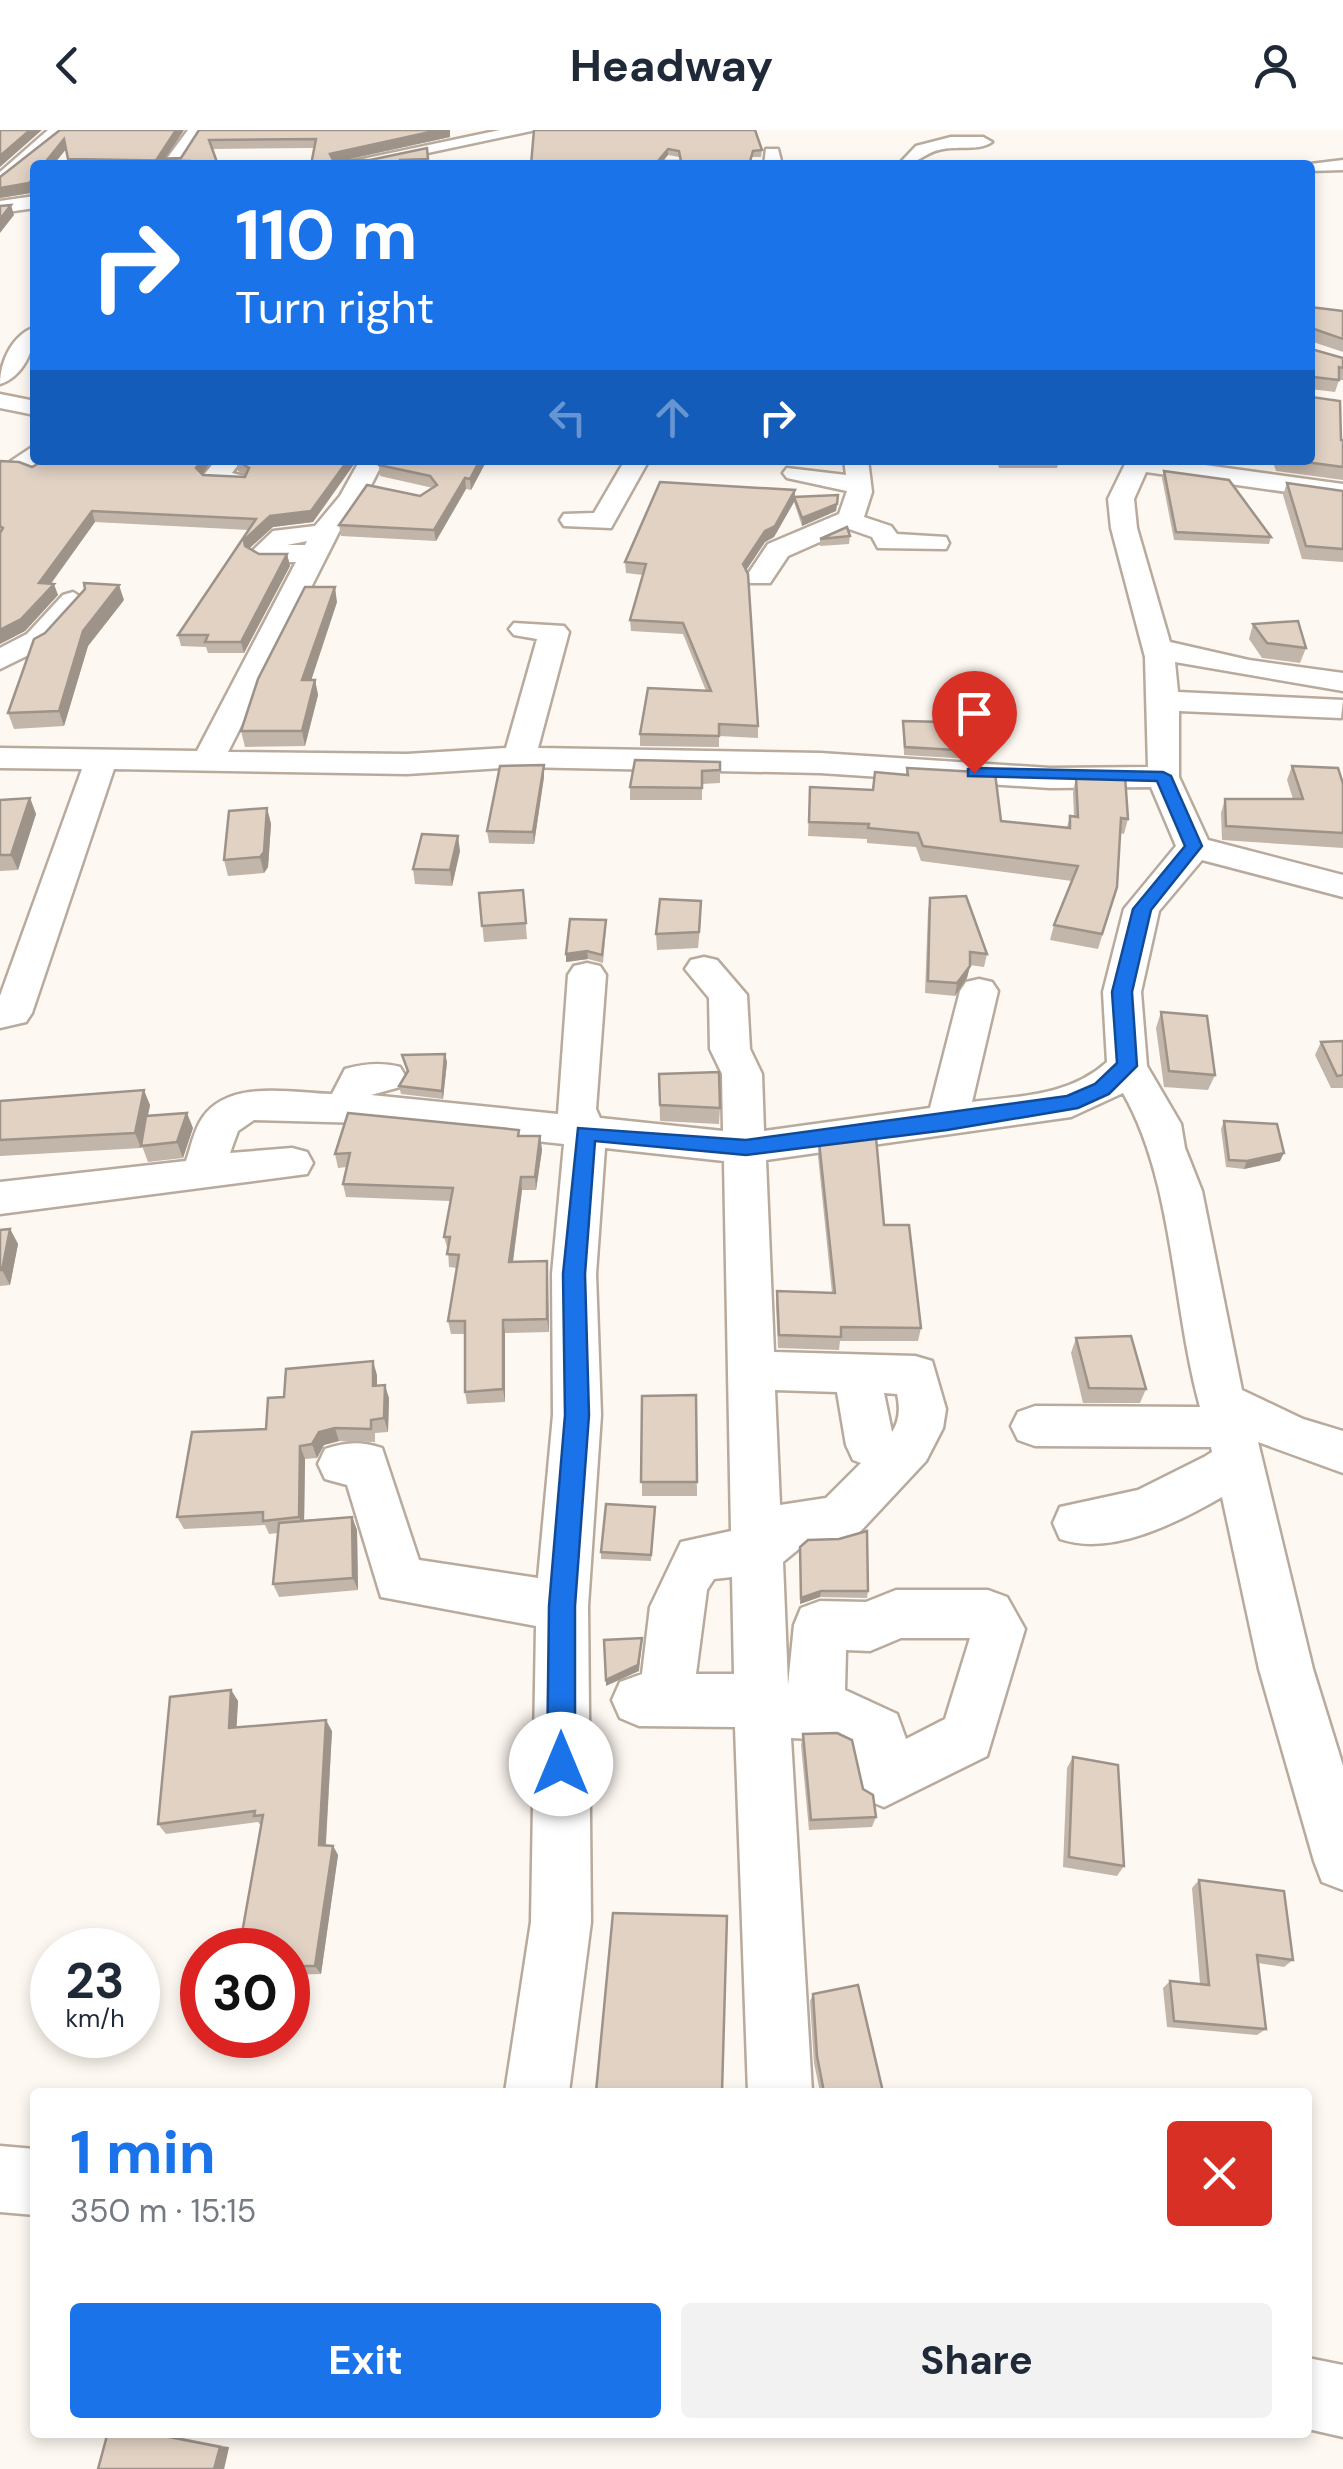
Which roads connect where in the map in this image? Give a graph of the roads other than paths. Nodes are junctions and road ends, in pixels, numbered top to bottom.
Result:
1 (58, 130) edge
2 (196, 130) edge
3 (514, 131) edge
4 (983, 142) dead end
5 (22, 159) junction
6 (50, 159) edge
7 (175, 160) edge
8 (368, 160) edge
9 (911, 160) edge
10 (1315, 166) edge
11 (1343, 166) edge
12 (0, 182) edge
13 (30, 199) edge
14 (0, 206) edge
15 (30, 340) edge
16 (30, 368) edge
17 (2, 373) edge
18 (3, 402) edge
19 (30, 407) edge
20 (633, 465) edge
21 (857, 465) edge
22 (1137, 465) edge
23 (1156, 465) edge
24 (1272, 465) edge
25 (796, 473) dead end
26 (370, 478) edge
27 (1248, 480) junction
28 (860, 486) junction
29 (1343, 492) edge
30 (573, 520) dead end
31 (848, 520) junction
32 (936, 542) dead end
33 (760, 577) dead end
34 (73, 601) edge
35 (524, 629) dead end
36 (1157, 646) junction
37 (0, 660) edge
38 (1343, 682) edge
39 (1163, 701) junction
40 (1343, 709) edge
41 (519, 757) junction
42 (0, 758) edge
43 (101, 760) junction
44 (208, 760) junction
45 (1163, 776) junction
46 (1194, 846) junction
47 (1285, 872) junction
48 (1343, 886) edge
49 (1343, 910) edge
50 (704, 970) dead end
51 (586, 974) dead end
52 (979, 991) dead end
53 (0, 1016) edge
54 (1127, 1066) junction
55 (386, 1077) dead end
56 (345, 1108) junction
57 (947, 1123) junction
58 (586, 1133) junction
59 (746, 1148) junction
60 (292, 1162) dead end
61 (203, 1170) junction
62 (0, 1198) edge
63 (752, 1370) junction
64 (1035, 1426) dead end
65 (1231, 1430) junction
66 (1343, 1452) edge
67 (342, 1464) dead end
68 (1078, 1523) dead end
69 (758, 1551) junction
70 (562, 1606) junction
71 (762, 1710) junction
72 (817, 1712) dead end
73 (1343, 1862) edge
74 (538, 2088) edge
75 (780, 2088) edge
76 (0, 2179) edge
77 (30, 2182) edge
78 (1312, 2395) edge
79 (1343, 2401) edge

1 - 5 street
2 - 7 street
3 - 8 street
4 - 9 street
5 - 6 street
5 - 12 street
10 - 11 street
13 - 14 street
15 - 17 street
16 - 18 street
18 - 19 street
20 - 30 street
21 - 28 street
22 - 36 street
23 - 27 street
24 - 27 street
25 - 28 street
26 - 44 street
27 - 29 street
28 - 31 street
31 - 32 street
31 - 33 street
34 - 37 street
35 - 41 street
36 - 38 street
36 - 39 street
39 - 40 street
39 - 45 street
41 - 44 street
41 - 45 street
42 - 43 street
43 - 44 street
43 - 53 street
45 - 46 street
46 - 47 street
46 - 54 street
47 - 48 street
47 - 49 street
50 - 59 street
51 - 58 street
52 - 57 street
54 - 57 street
54 - 65 street
55 - 56 street
56 - 58 street
56 - 61 street
57 - 59 street
58 - 59 street
58 - 70 street
59 - 63 street
60 - 61 street
61 - 62 street
63 - 69 street
63 - 69 street
64 - 65 street
65 - 66 street
65 - 68 street
65 - 73 street
67 - 70 street
69 - 71 street
69 - 71 street
70 - 74 street
71 - 72 street
71 - 75 street
76 - 77 street
78 - 79 street

